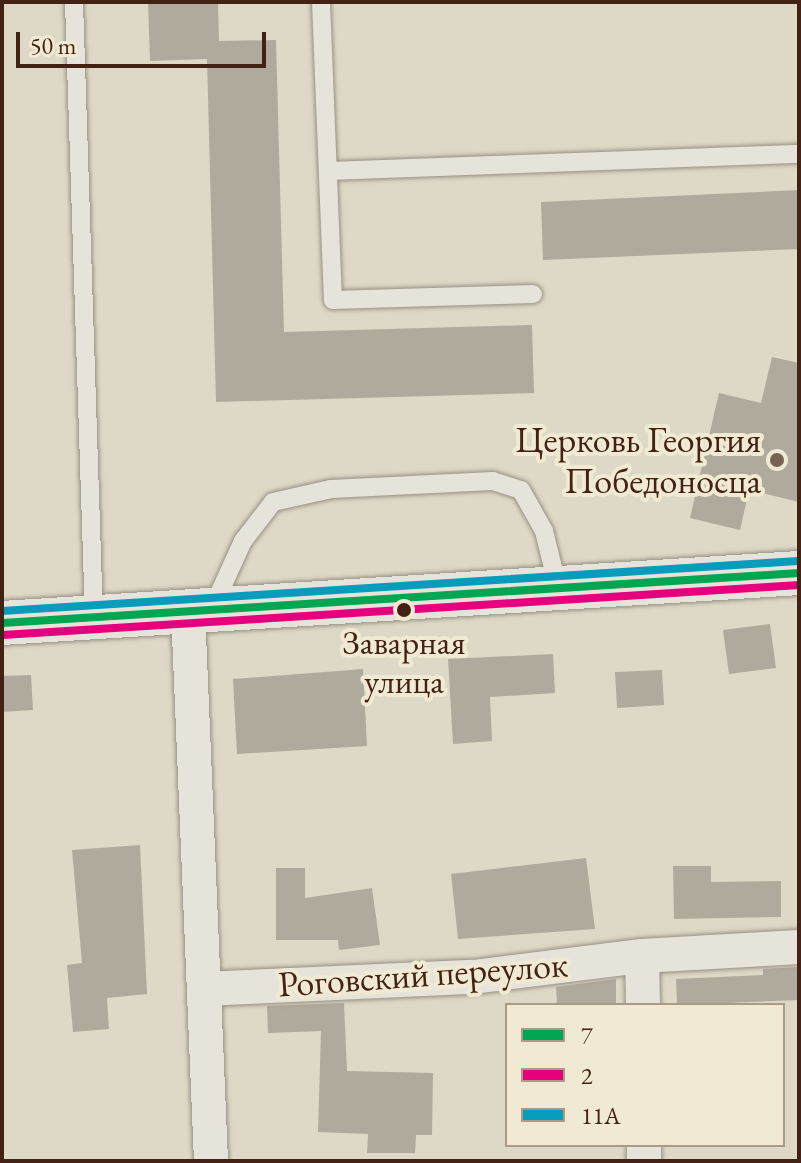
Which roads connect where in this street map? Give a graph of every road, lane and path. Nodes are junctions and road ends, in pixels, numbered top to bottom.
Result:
1 (74, 2) edge
2 (321, 2) edge
3 (799, 154) edge
4 (331, 171) junction
5 (533, 294) dead end
6 (799, 573) edge
7 (558, 588) junction
8 (200, 609) junction
9 (94, 617) junction
10 (2, 623) edge
11 (799, 947) edge
12 (642, 956) junction
13 (204, 989) junction
14 (643, 1003) edge
15 (211, 1161) edge

1 - 9 lane
2 - 4 lane
3 - 4 lane
4 - 5 lane
6 - 7 main road
7 - 8 main road
7 - 8 lane
8 - 9 main road
8 - 13 street
9 - 10 main road
11 - 12 street, Роговский переулок
12 - 13 street, Роговский переулок
12 - 14 street
13 - 15 street

